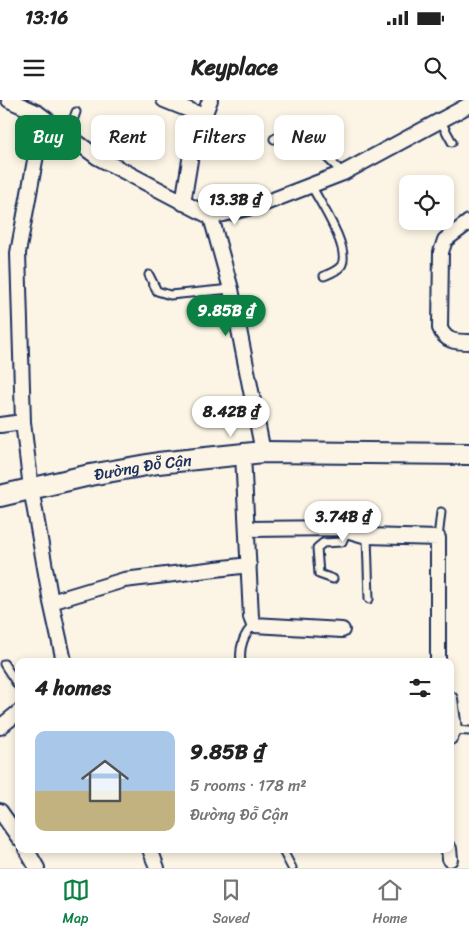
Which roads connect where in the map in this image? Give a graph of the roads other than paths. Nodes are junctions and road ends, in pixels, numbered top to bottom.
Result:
1 (9, 100) edge
2 (164, 100) edge
3 (210, 100) edge
4 (469, 105) edge
5 (41, 110) edge
6 (76, 112) dead end
7 (75, 115) edge
8 (202, 115) edge
9 (204, 115) edge
10 (440, 120) junction
11 (452, 142) dead end
12 (103, 160) edge
13 (190, 160) edge
14 (329, 160) edge
15 (343, 173) junction
16 (310, 185) junction
17 (183, 203) junction
18 (211, 217) junction
19 (469, 222) edge
20 (149, 274) dead end
21 (324, 276) dead end
22 (231, 289) junction
23 (469, 342) edge
24 (23, 422) junction
25 (0, 425) edge
26 (263, 452) junction
27 (243, 454) junction
28 (469, 454) edge
29 (31, 488) junction
30 (0, 496) edge
31 (441, 512) dead end
32 (248, 529) junction
33 (347, 529) junction
34 (367, 536) junction
35 (438, 538) junction
36 (248, 565) junction
37 (333, 579) dead end
38 (368, 599) dead end
39 (51, 602) junction
40 (254, 624) junction
41 (342, 630) dead end
42 (63, 658) edge
43 (241, 658) edge
44 (438, 658) edge
45 (4, 664) dead end
46 (15, 681) edge
47 (15, 715) edge
48 (0, 727) edge
49 (469, 731) edge
50 (454, 734) edge
51 (0, 811) edge
52 (15, 832) edge
53 (28, 853) edge
54 (151, 853) edge
55 (284, 853) edge
56 (37, 868) edge
57 (157, 868) edge
58 (292, 868) edge

1 - 5 street
2 - 8 street
3 - 9 street
4 - 10 street
5 - 24 street
6 - 7 lane
10 - 11 lane
10 - 15 street
12 - 17 street
13 - 17 street
14 - 15 lane
15 - 16 street
16 - 18 street
16 - 21 lane
17 - 18 street
18 - 22 street
19 - 23 street
20 - 22 lane
22 - 26 street
24 - 25 street
24 - 29 street
26 - 27 main road, Đường Đỗ Cận
26 - 28 main road, Đường Đỗ Cận
27 - 29 main road, Đường Đỗ Cận
27 - 32 street
29 - 30 main road, Đường Đỗ Cận
29 - 39 street
31 - 35 lane
32 - 33 street
32 - 36 street
33 - 34 street
33 - 37 lane
34 - 35 street
34 - 38 lane
35 - 44 street
36 - 39 street
36 - 40 street
39 - 42 street
40 - 41 street
40 - 43 lane
45 - 46 lane
47 - 48 street
49 - 50 lane
51 - 52 street
53 - 56 street
54 - 57 street
55 - 58 lane

